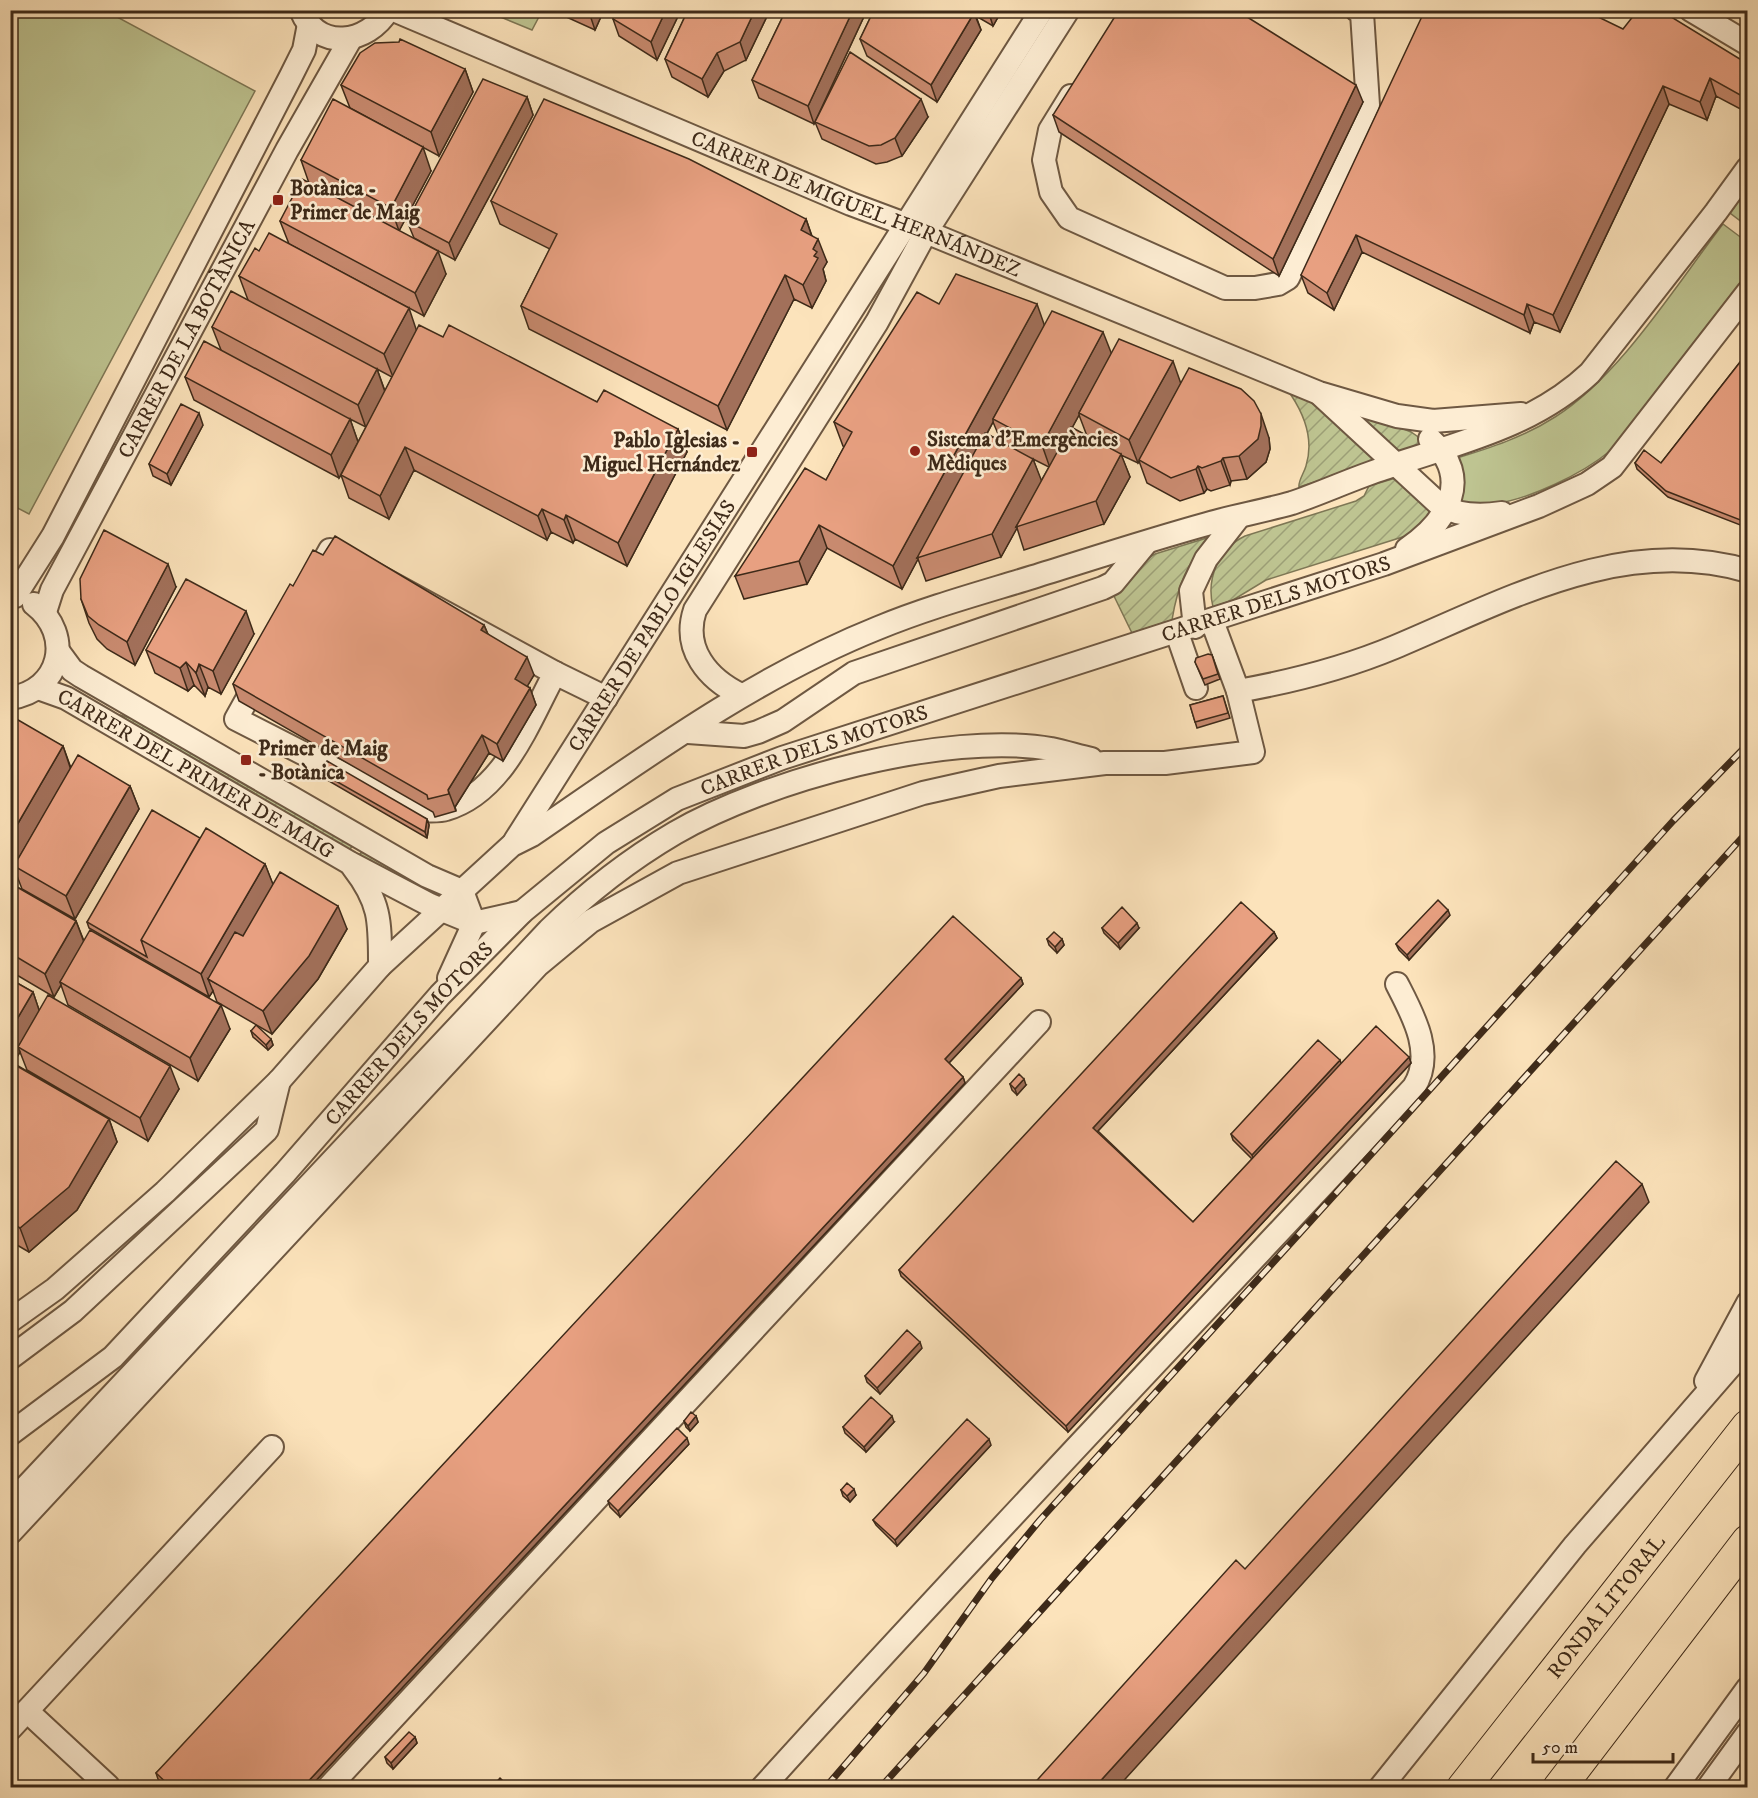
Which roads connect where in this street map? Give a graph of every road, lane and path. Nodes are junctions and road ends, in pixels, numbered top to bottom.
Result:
1 (388, 10) edge
2 (394, 10) edge
3 (1042, 10) edge
4 (1068, 10) edge
5 (1357, 10) edge
6 (1691, 10) edge
7 (305, 17) edge
8 (351, 38) junction
9 (1748, 44) edge
10 (1080, 80) edge
11 (1748, 168) edge
12 (916, 228) junction
13 (1748, 292) edge
14 (1319, 393) junction
15 (1538, 412) junction
16 (1397, 416) junction
17 (1441, 449) junction
18 (1395, 464) junction
19 (1539, 506) junction
20 (1448, 510) junction
21 (1238, 518) junction
22 (1146, 543) junction
23 (1384, 564) junction
24 (1748, 571) edge
25 (13, 596) edge
26 (45, 612) junction
27 (1195, 627) junction
28 (58, 651) junction
29 (555, 673) junction
30 (38, 688) junction
31 (1196, 688) dead end
32 (1238, 691) junction
33 (741, 695) junction
34 (10, 698) edge
35 (606, 698) junction
36 (688, 732) junction
37 (1105, 763) junction
38 (512, 845) junction
39 (350, 863) junction
40 (462, 891) junction
41 (442, 909) junction
42 (522, 912) junction
43 (474, 923) junction
44 (380, 966) junction
45 (1397, 984) dead end
46 (440, 995) junction
47 (1039, 1022) dead end
48 (279, 1081) junction
49 (1748, 1303) edge
50 (10, 1321) edge
51 (1748, 1346) edge
52 (10, 1359) edge
53 (1684, 1422) junction
54 (1748, 1426) edge
55 (10, 1434) edge
56 (272, 1447) dead end
57 (10, 1504) edge
58 (10, 1533) edge
59 (1748, 1541) edge
60 (1748, 1688) edge
61 (27, 1711) junction
62 (10, 1729) edge
63 (1748, 1733) edge
64 (108, 1786) dead end
65 (328, 1788) edge
66 (762, 1788) edge
67 (1380, 1788) edge
68 (1463, 1788) edge
69 (1559, 1788) edge
70 (1675, 1788) edge
71 (1708, 1788) edge

1 - 8 street
2 - 12 street, CARRER DE MIGUEL HERNÁNDEZ
3 - 12 street, CARRER DE PABLO IGLESIAS
4 - 12 street, CARRER DE PABLO IGLESIAS
5 - 10 street
6 - 9 street
7 - 8 street
7 - 25 street, CARRER DE LA BOTÀNICA
8 - 26 street, CARRER DE LA BOTÀNICA
11 - 15 street
12 - 14 street, CARRER DE MIGUEL HERNÁNDEZ
12 - 33 street, CARRER DE PABLO IGLESIAS
12 - 35 street, CARRER DE PABLO IGLESIAS
13 - 19 street, CARRER DELS MOTORS
14 - 16 street, CARRER DE MIGUEL HERNÁNDEZ
14 - 18 street, CARRER DE MIGUEL HERNÁNDEZ
15 - 16 street, CARRER DE MIGUEL HERNÁNDEZ
15 - 17 street
16 - 17 street, CARRER DE MIGUEL HERNÁNDEZ
17 - 18 street
17 - 20 street
18 - 20 street, CARRER DE MIGUEL HERNÁNDEZ
18 - 21 street
19 - 20 street, CARRER DE MIGUEL HERNÁNDEZ
19 - 23 street, CARRER DELS MOTORS
20 - 23 street
21 - 22 street
21 - 27 street
22 - 33 street
22 - 36 street, CARRER DELS MOTORS
23 - 27 street, CARRER DELS MOTORS
24 - 32 street
25 - 26 street
26 - 28 street
27 - 31 street
27 - 32 street
27 - 42 street, CARRER DELS MOTORS
28 - 30 street
28 - 40 street, CARRER DEL PRIMER DE MAIG
29 - 29 street
29 - 35 street
30 - 34 street
30 - 39 street, CARRER DEL PRIMER DE MAIG
32 - 37 street
33 - 36 street
35 - 38 street, CARRER DE PABLO IGLESIAS
36 - 38 street
37 - 57 street
37 - 58 street
38 - 40 street
39 - 41 street, CARRER DEL PRIMER DE MAIG
39 - 44 street, CARRER DEL PRIMER DE MAIG
40 - 41 street
40 - 43 street
41 - 43 street, CARRER DEL PRIMER DE MAIG
41 - 44 street
42 - 43 street
42 - 46 street, CARRER DELS MOTORS
43 - 46 street
44 - 48 street
45 - 66 street
46 - 55 street, CARRER DELS MOTORS
47 - 65 street
48 - 50 street
48 - 52 street
49 - 53 street
51 - 53 street
53 - 67 street
54 - 68 highway, RONDA LITORAL
56 - 61 street
59 - 69 highway
60 - 70 street
61 - 62 street
61 - 64 street
63 - 71 street

